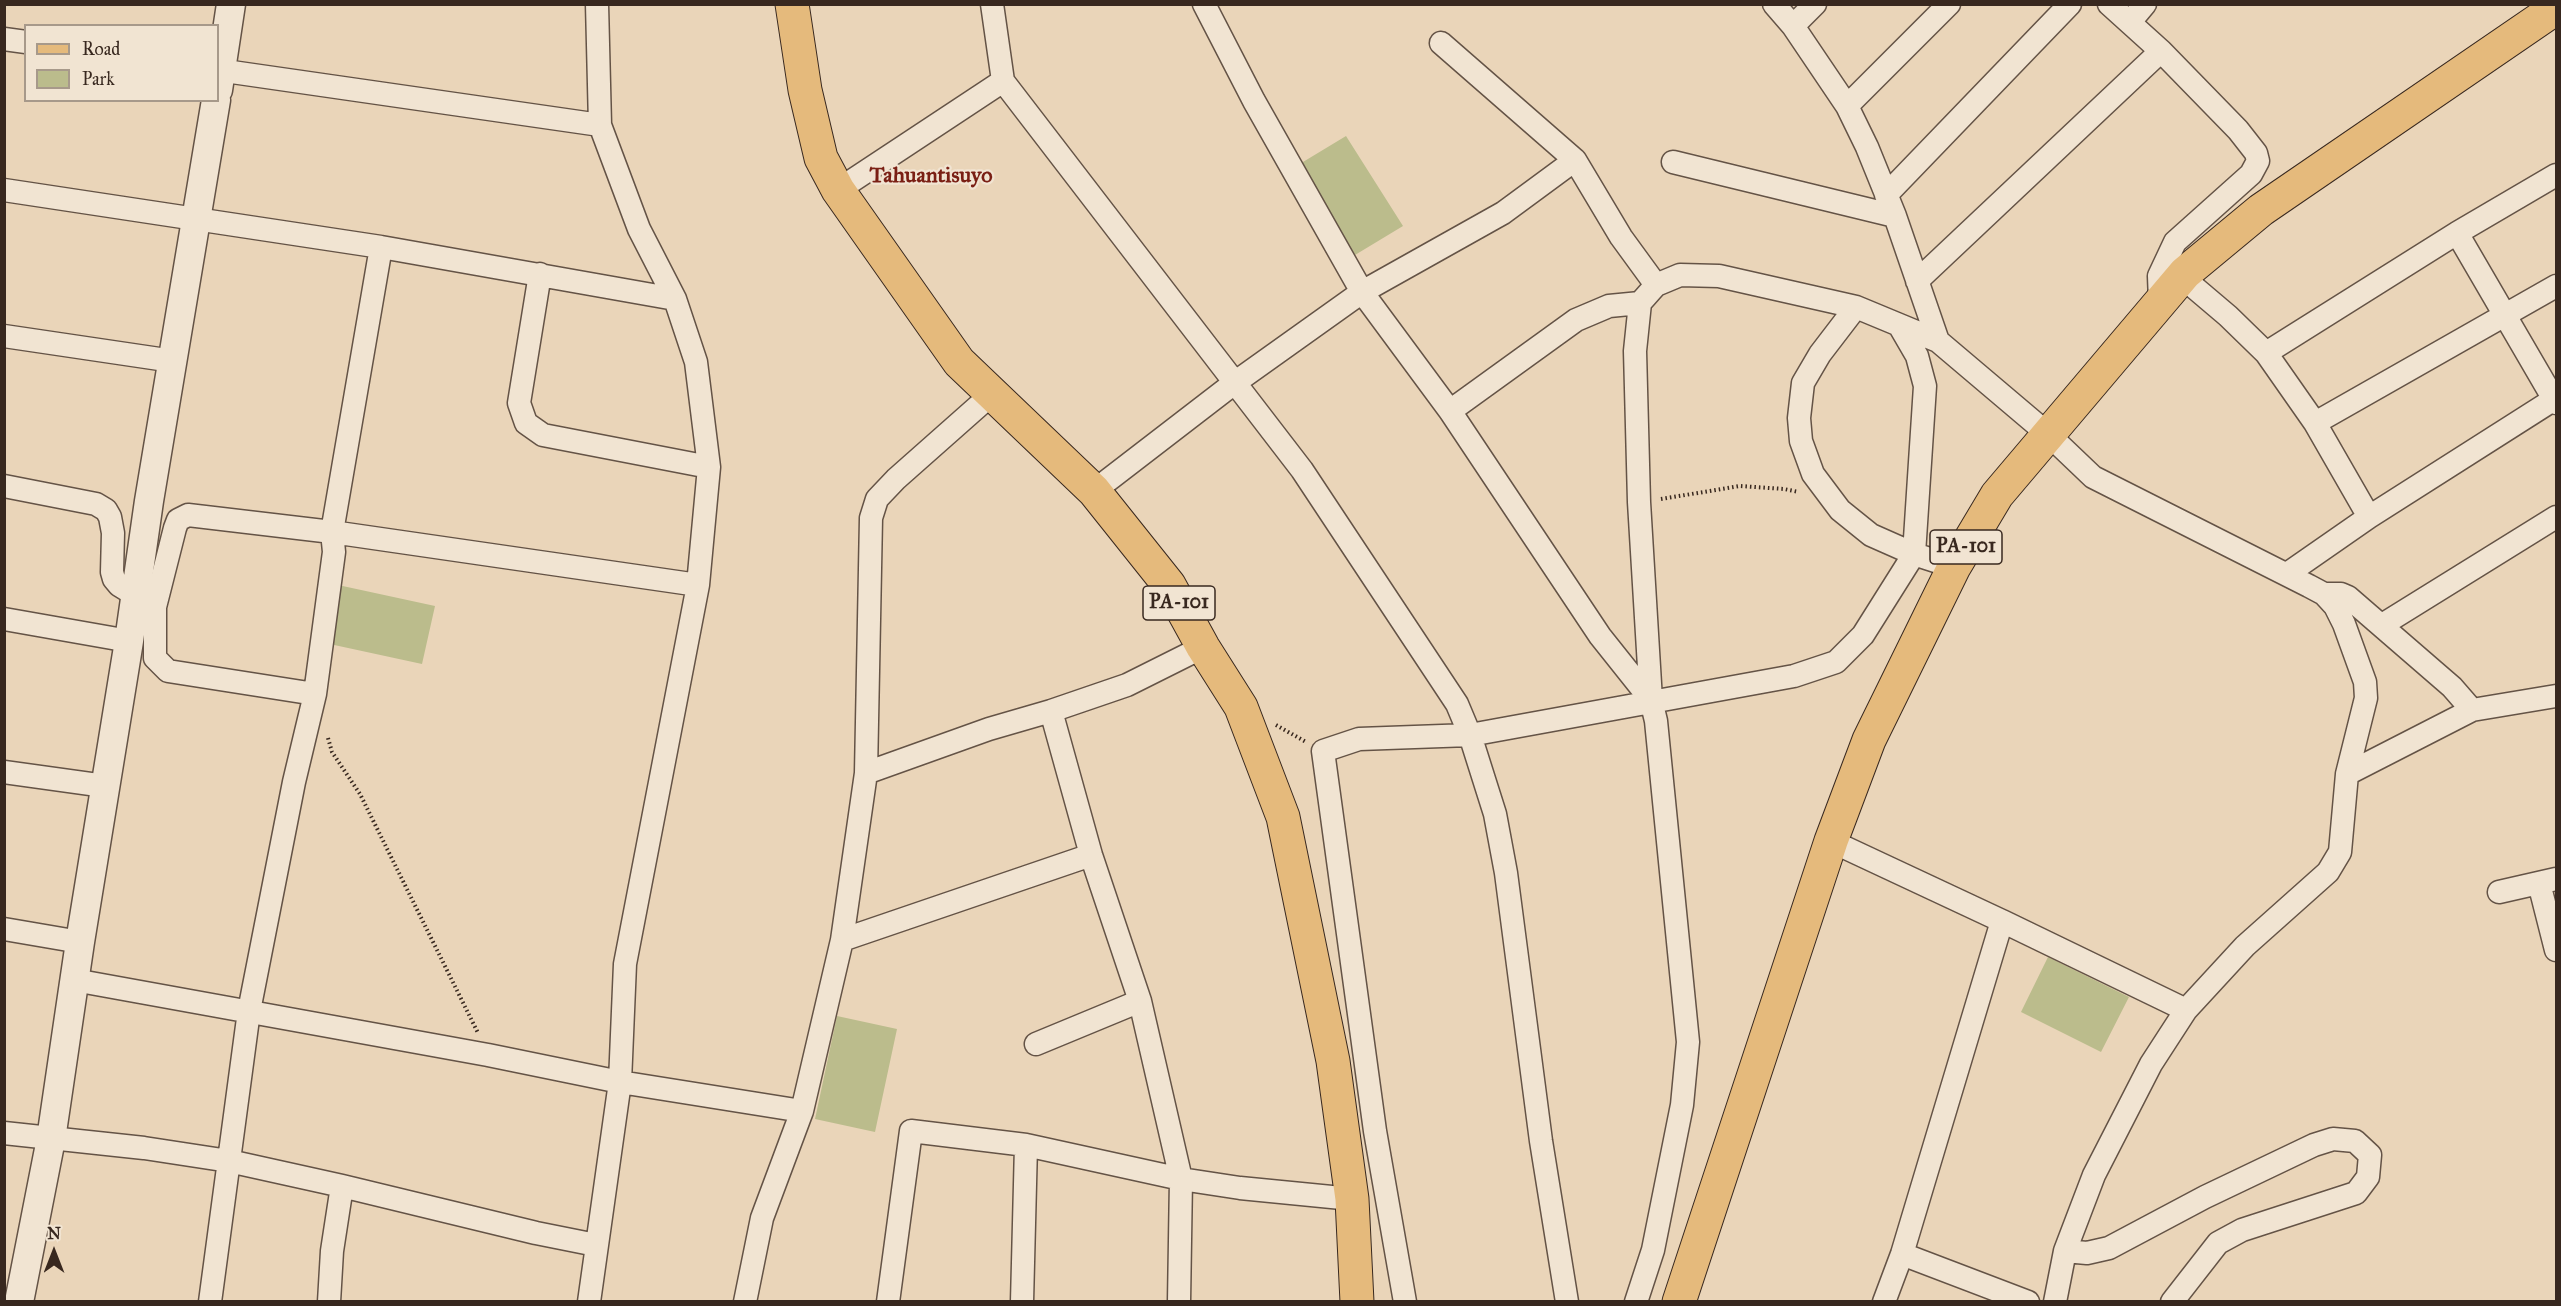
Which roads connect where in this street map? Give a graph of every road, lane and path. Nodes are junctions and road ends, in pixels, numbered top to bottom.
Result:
1 (231, 4) edge
2 (597, 4) edge
3 (792, 4) edge
4 (992, 4) edge
5 (1204, 4) edge
6 (1774, 4) edge
7 (1815, 4) edge
8 (1949, 4) edge
9 (2070, 4) edge
10 (2109, 4) edge
11 (2145, 4) edge
12 (2553, 18) edge
13 (2130, 22) junction
14 (1793, 26) junction
15 (4, 39) edge
16 (24, 42) edge
17 (1441, 43) dead end
18 (2161, 51) junction
19 (219, 77) edge
20 (1003, 81) junction
21 (216, 102) edge
22 (1847, 106) junction
23 (600, 125) junction
24 (1575, 160) junction
25 (1673, 162) dead end
26 (2556, 175) edge
27 (4, 189) edge
28 (838, 190) junction
29 (1886, 195) junction
30 (1895, 216) junction
31 (196, 219) junction
32 (2457, 234) junction
33 (381, 247) junction
34 (540, 274) junction
35 (2182, 277) junction
36 (1917, 281) junction
37 (1656, 285) junction
38 (2556, 285) edge
39 (1362, 292) junction
40 (675, 299) junction
41 (2160, 302) junction
42 (1640, 303) junction
43 (1856, 307) junction
44 (2504, 314) junction
45 (1899, 325) junction
46 (4, 336) edge
47 (1938, 341) junction
48 (2266, 353) junction
49 (172, 361) junction
50 (1233, 384) junction
51 (992, 394) junction
52 (2556, 400) edge
53 (1450, 411) junction
54 (2315, 423) junction
55 (2049, 435) junction
56 (709, 467) junction
57 (4, 486) edge
58 (1094, 491) junction
59 (1834, 501) junction
60 (1639, 502) junction
61 (2369, 517) junction
62 (2556, 518) edge
63 (332, 532) junction
64 (1914, 554) junction
65 (1954, 567) junction
66 (2287, 574) junction
67 (698, 585) junction
68 (2324, 594) junction
69 (145, 600) junction
70 (4, 619) edge
71 (2382, 625) junction
72 (129, 641) junction
73 (1203, 647) junction
74 (315, 694) junction
75 (2556, 696) edge
76 (1651, 700) junction
77 (1241, 706) junction
78 (2472, 710) junction
79 (1051, 711) junction
80 (326, 733) dead end
81 (1470, 735) junction
82 (1323, 751) junction
83 (4, 772) edge
84 (867, 772) junction
85 (2347, 774) junction
86 (105, 786) junction
87 (1831, 841) junction
88 (1091, 855) junction
89 (2548, 881) edge
90 (2499, 892) dead end
91 (2002, 921) junction
92 (4, 929) edge
93 (842, 940) junction
94 (80, 942) junction
95 (2556, 950) edge
96 (74, 981) junction
97 (1140, 1001) junction
98 (2186, 1010) junction
99 (249, 1011) junction
100 (1036, 1044) dead end
101 (488, 1055) junction
102 (620, 1082) junction
103 (802, 1111) junction
104 (4, 1133) edge
105 (51, 1139) junction
106 (1026, 1145) junction
107 (229, 1161) junction
108 (1181, 1179) junction
109 (342, 1186) junction
110 (1352, 1199) junction
111 (596, 1245) junction
112 (2065, 1251) junction
113 (1902, 1254) junction
114 (19, 1302) edge
115 (210, 1302) edge
116 (329, 1302) edge
117 (589, 1302) edge
118 (745, 1302) edge
119 (888, 1302) edge
120 (1023, 1302) edge
121 (1179, 1302) edge
122 (1357, 1302) edge
123 (1405, 1302) edge
124 (1567, 1302) edge
125 (1636, 1302) edge
126 (1679, 1302) edge
127 (1884, 1302) edge
128 (2028, 1302) edge
129 (2055, 1302) edge
130 (2172, 1302) edge

1 - 19 street
2 - 23 street
3 - 28 main road, PA-101
4 - 20 street
5 - 39 street
6 - 14 street
7 - 14 street
8 - 22 street
9 - 29 street
10 - 13 street
11 - 13 street
12 - 35 main road, PA-101
13 - 18 street
14 - 22 street
15 - 16 street
17 - 24 street
18 - 36 street
18 - 41 street
19 - 23 street
20 - 28 street
20 - 50 street
21 - 31 street
22 - 29 street
23 - 40 street
24 - 37 street
24 - 39 street
25 - 30 street
26 - 32 street
27 - 31 street
28 - 51 main road, PA-101
29 - 30 street
30 - 36 street
31 - 33 street
31 - 49 street
32 - 44 street
32 - 48 street
33 - 34 street
33 - 63 street
34 - 40 street
34 - 56 street
35 - 41 main road, PA-101
35 - 48 street
36 - 47 street
37 - 42 street
37 - 43 street
38 - 44 street
39 - 50 street
39 - 53 street
40 - 56 street
41 - 55 main road, PA-101
42 - 53 street
42 - 60 street
43 - 45 street
43 - 59 street
44 - 52 street
44 - 54 street
45 - 47 street
45 - 64 street
46 - 49 street
47 - 55 street
48 - 54 street
49 - 69 street
50 - 58 street
50 - 81 street
51 - 58 main road, PA-101
51 - 84 street
52 - 61 street
53 - 76 street
54 - 61 street
55 - 65 main road, PA-101
55 - 66 street
56 - 67 street
57 - 69 street
58 - 73 main road, PA-101
59 - 60 path
59 - 64 street
60 - 76 street
61 - 66 street
62 - 71 street
63 - 67 street
63 - 69 street
63 - 74 street
64 - 65 street
64 - 76 street
65 - 87 main road, PA-101
66 - 68 street
67 - 102 street
68 - 71 street
68 - 85 street
69 - 72 street
69 - 74 street
70 - 72 street
71 - 78 street
72 - 86 street
73 - 77 main road, PA-101
73 - 79 street
74 - 99 street
75 - 78 street
76 - 81 street
76 - 125 street
77 - 82 path
77 - 110 main road, PA-101
78 - 85 street
79 - 84 street
79 - 88 street
80 - 101 path
81 - 82 street
81 - 124 street
82 - 123 street
83 - 86 street
84 - 93 street
85 - 98 street
86 - 94 street
87 - 91 street
87 - 126 main road, PA-101
88 - 93 street
88 - 97 street
89 - 90 street
89 - 95 street
91 - 98 street
91 - 113 street
92 - 94 street
93 - 103 street
94 - 96 street
96 - 99 street
96 - 105 street
97 - 100 street
97 - 108 street
98 - 112 street
99 - 101 street
99 - 107 street
101 - 102 street
102 - 103 street
102 - 111 street
103 - 118 street
104 - 105 street
105 - 107 street
105 - 114 street
106 - 108 street
106 - 119 street
106 - 120 street
107 - 109 street
107 - 115 street
108 - 110 street
108 - 121 street
109 - 111 street
109 - 116 street
110 - 122 main road, PA-101
111 - 117 street
112 - 129 street
112 - 130 street
113 - 127 street
113 - 128 street

